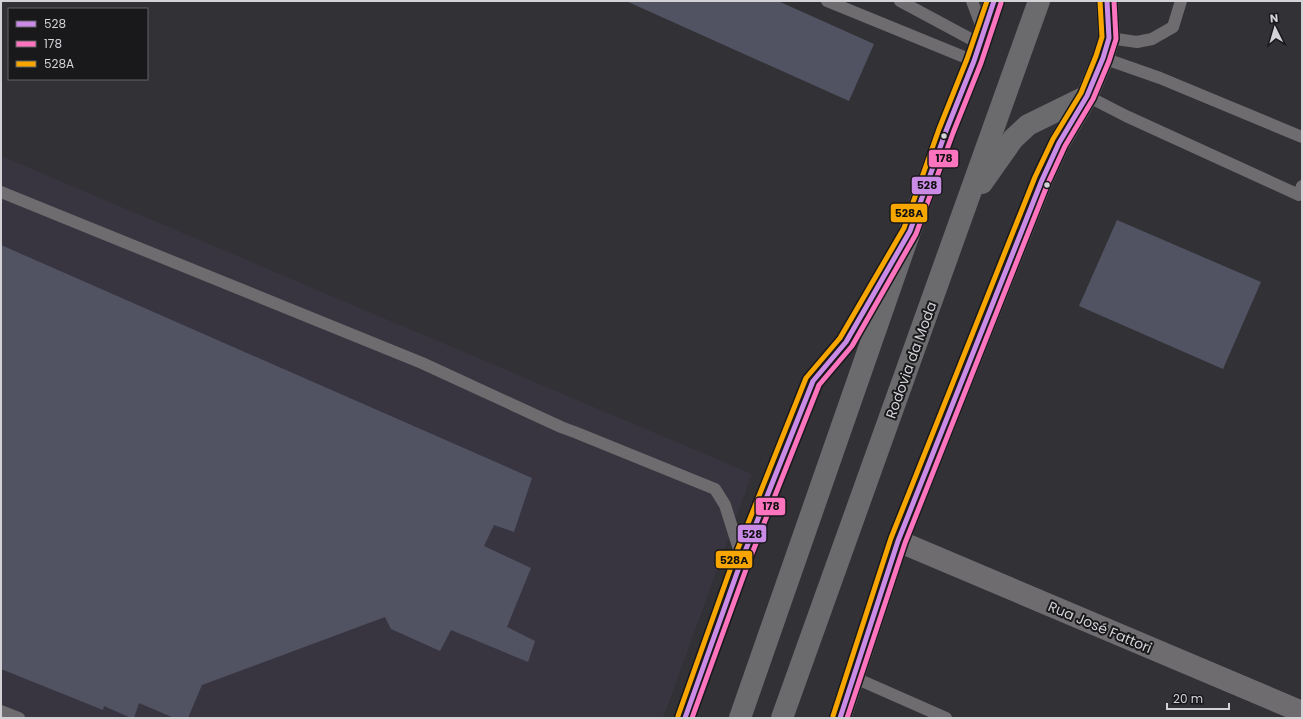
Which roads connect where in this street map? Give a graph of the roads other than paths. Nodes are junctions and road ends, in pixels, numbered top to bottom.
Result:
1 (828, 1) edge
2 (900, 1) edge
3 (972, 1) edge
4 (994, 1) edge
5 (1039, 1) edge
6 (1107, 1) edge
7 (1182, 1) edge
8 (979, 45) junction
9 (1106, 48) junction
10 (1087, 96) junction
11 (1302, 137) edge
12 (1, 192) edge
13 (1301, 192) edge
14 (966, 207) junction
15 (910, 231) junction
16 (898, 541) junction
17 (742, 559) junction
18 (853, 677) junction
19 (1, 710) edge
20 (1302, 712) edge
21 (940, 717) edge
22 (19, 718) edge
23 (685, 718) edge
24 (740, 718) edge
25 (782, 718) edge
26 (840, 718) edge

1 - 8 lane
2 - 8 lane
3 - 8 lane
4 - 8 highway
5 - 14 highway, Rodovia da Moda
6 - 9 street
7 - 9 lane
8 - 15 highway
9 - 10 street
9 - 11 lane
10 - 13 lane
10 - 14 highway
10 - 16 street
12 - 17 lane
14 - 25 highway, Rodovia da Moda
15 - 17 lane
15 - 24 highway
16 - 18 street
16 - 20 street, Rua José Fattori
17 - 23 lane
18 - 21 lane
18 - 26 street
19 - 22 lane

